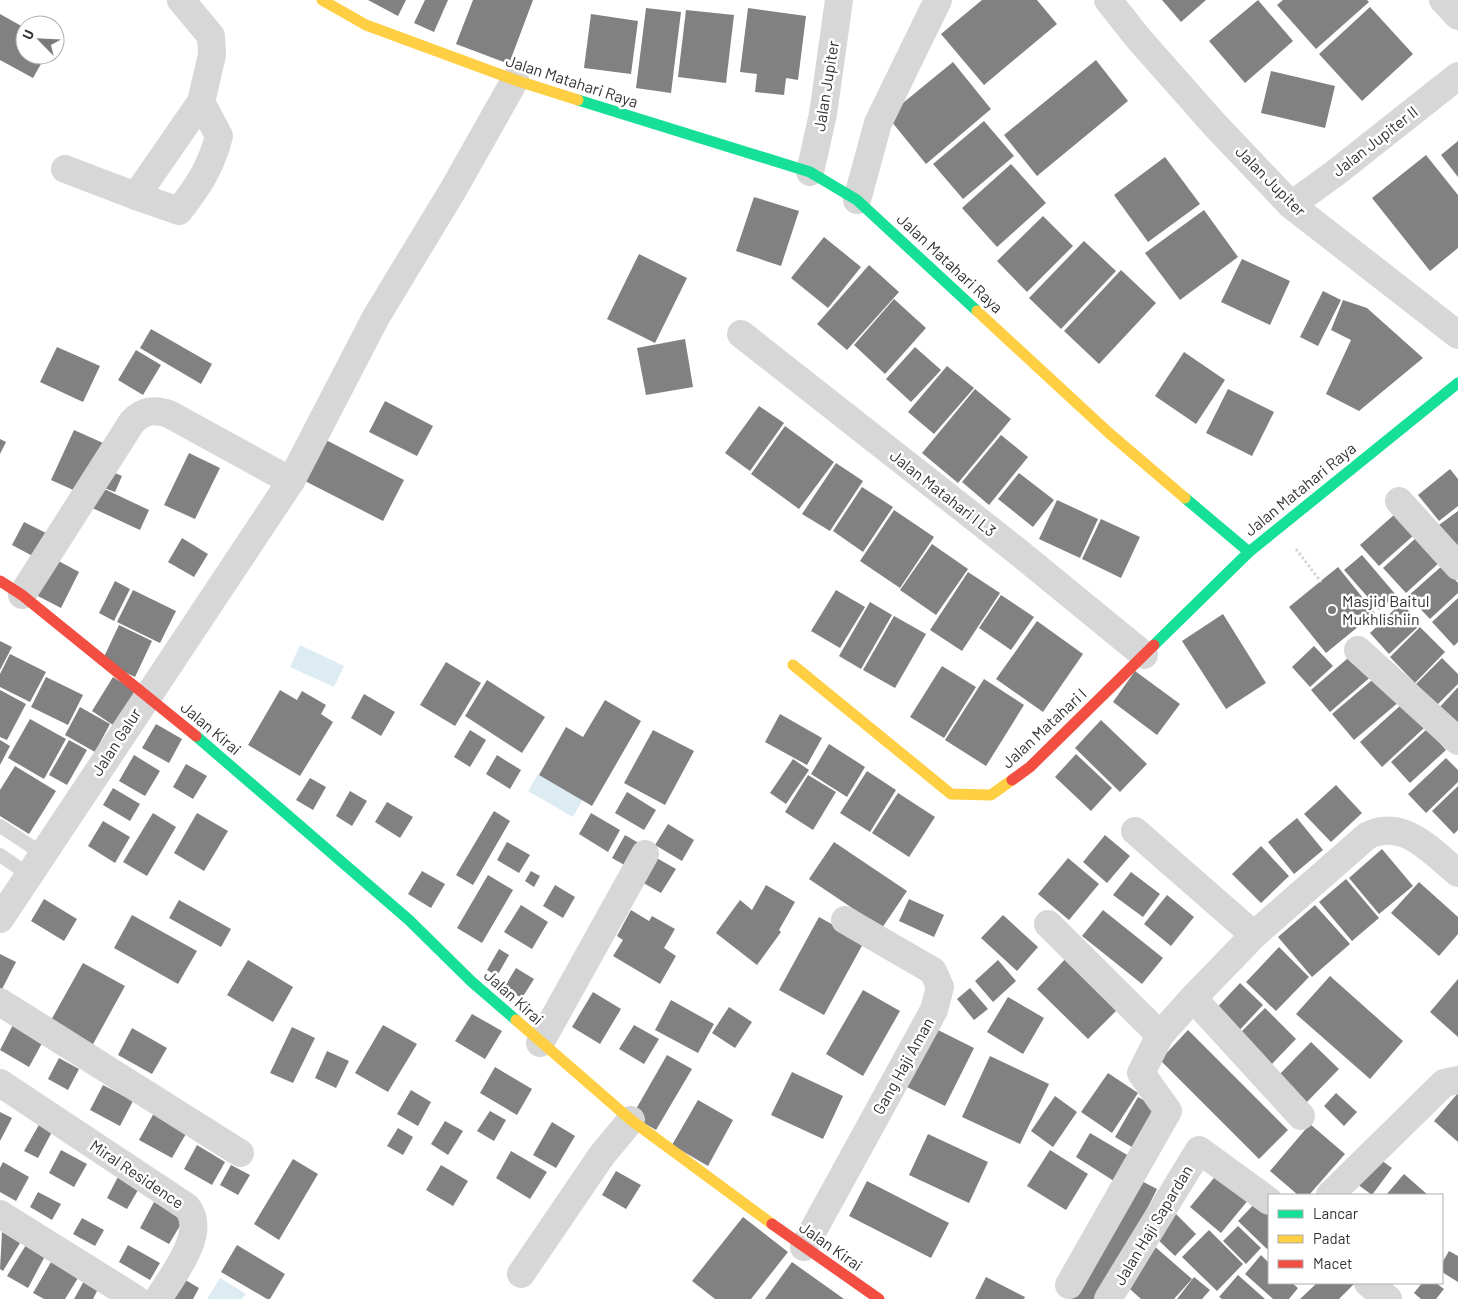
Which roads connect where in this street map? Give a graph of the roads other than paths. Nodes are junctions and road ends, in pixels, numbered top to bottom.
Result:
1 (181, 0) edge
2 (322, 0) edge
3 (839, 0) edge
4 (938, 0) edge
5 (1108, 0) edge
6 (1443, 0) edge
7 (1458, 16) edge
8 (1458, 76) edge
9 (514, 80) junction
10 (201, 102) junction
11 (65, 169) dead end
12 (810, 172) junction
13 (136, 196) junction
14 (857, 200) junction
15 (1291, 205) junction
16 (741, 334) dead end
17 (1458, 335) edge
18 (1458, 383) edge
19 (291, 481) junction
20 (1398, 501) dead end
21 (1248, 552) junction
22 (1458, 566) edge
23 (11, 588) edge
24 (1358, 650) dead end
25 (1144, 655) junction
26 (793, 664) dead end
27 (147, 695) junction
28 (1458, 741) edge
29 (0, 826) edge
30 (1135, 831) dead end
31 (645, 854) dead end
32 (0, 856) edge
33 (36, 864) junction
34 (1458, 873) edge
35 (0, 919) edge
36 (845, 920) dead end
37 (1048, 924) dead end
38 (1254, 935) junction
39 (1192, 998) junction
40 (0, 1002) edge
41 (1160, 1035) junction
42 (540, 1043) junction
43 (1458, 1080) edge
44 (0, 1083) edge
45 (1301, 1116) dead end
46 (631, 1120) junction
47 (240, 1153) dead end
48 (1331, 1194) edge
49 (1268, 1200) edge
50 (0, 1214) edge
51 (804, 1247) junction
52 (521, 1274) dead end
53 (1369, 1284) edge
54 (1069, 1285) dead end
55 (136, 1299) edge
56 (158, 1299) edge
57 (879, 1299) edge
58 (1108, 1299) edge
59 (1388, 1299) edge

1 - 10 street
2 - 9 street, Jalan Matahari Raya
3 - 12 street, Jalan Jupiter
4 - 14 street
5 - 15 street, Jalan Jupiter
6 - 7 street
8 - 15 street, Jalan Jupiter II
9 - 12 street, Jalan Matahari Raya
9 - 19 street
10 - 13 street
10 - 13 street
11 - 13 street
12 - 14 street, Jalan Matahari Raya
14 - 21 street, Jalan Matahari Raya
15 - 17 street, Jalan Jupiter
16 - 25 street, Jalan Matahari I L3
18 - 21 street, Jalan Matahari Raya
19 - 23 street
19 - 27 street
20 - 22 street
21 - 25 street, Jalan Matahari I
23 - 27 street, Jalan Galur
24 - 28 street
25 - 26 street, Jalan Matahari I
27 - 33 street, Jalan Galur
27 - 42 street, Jalan Kirai
29 - 33 lane
30 - 38 street
31 - 42 street
32 - 33 lane
33 - 35 street, Jalan Galur
34 - 38 street
36 - 51 street, Gang Haji Aman
37 - 41 street
38 - 39 street
39 - 41 street
39 - 45 street
40 - 47 street
41 - 54 street
42 - 46 street, Jalan Kirai
43 - 48 street
44 - 56 street, Miral Residence
46 - 51 street, Jalan Kirai
46 - 52 street
49 - 58 street, Jalan Haji Sapardan
50 - 55 street
51 - 57 street, Jalan Kirai
53 - 59 street

